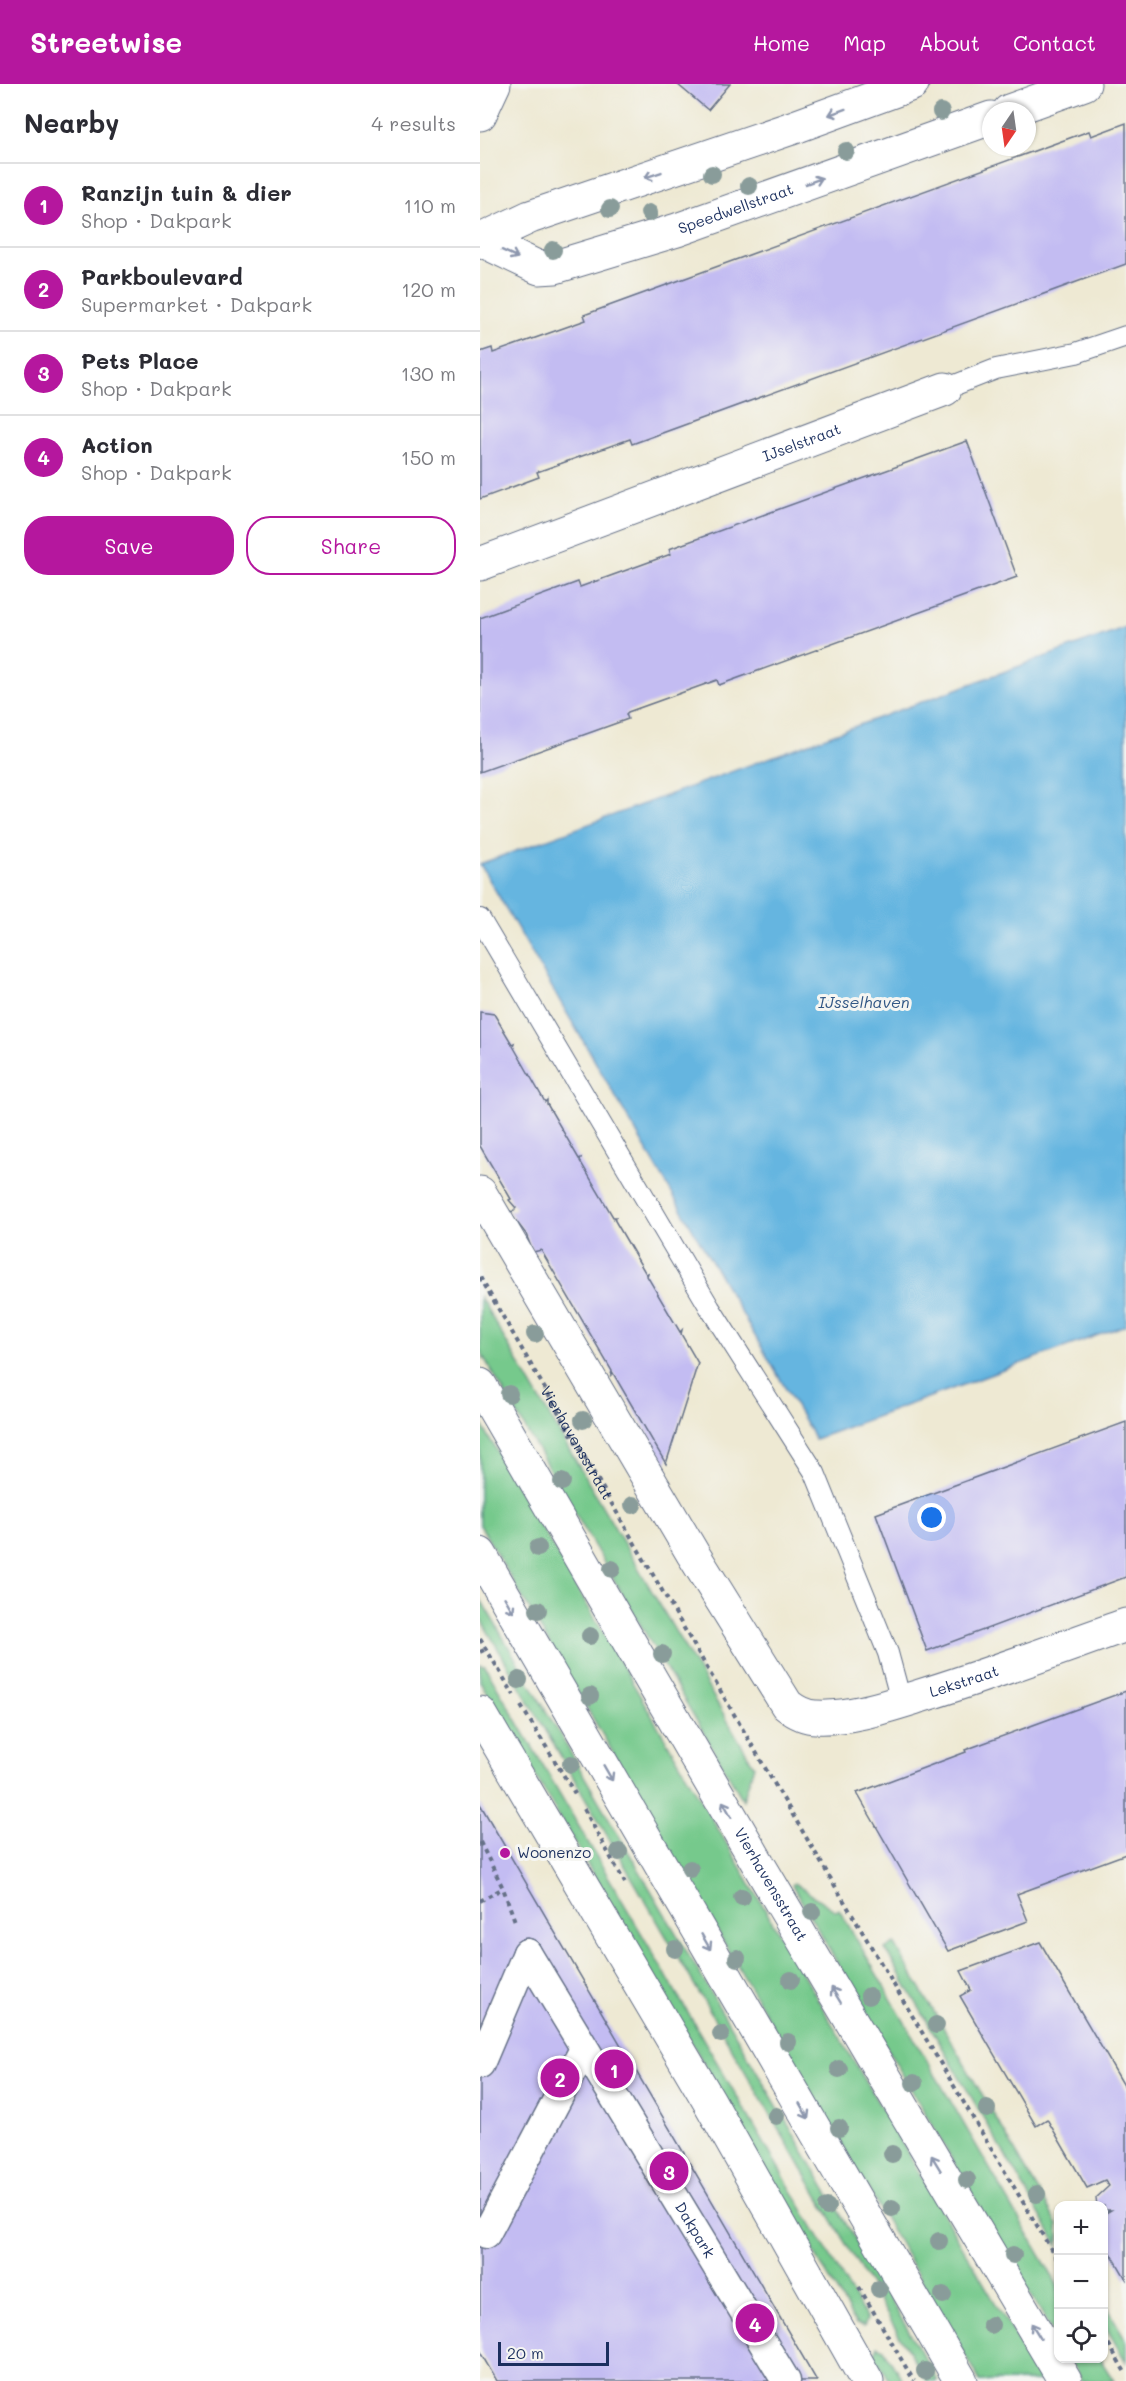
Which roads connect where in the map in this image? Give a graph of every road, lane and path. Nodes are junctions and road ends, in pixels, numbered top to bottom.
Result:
1 (494, 84) edge
2 (912, 84) edge
3 (1084, 84) edge
4 (1034, 102) edge
5 (480, 114) edge
6 (982, 120) edge
7 (480, 240) edge
8 (1126, 336) edge
9 (945, 389) joint
10 (480, 564) edge
11 (480, 919) edge
12 (480, 1192) edge
13 (480, 1277) edge
14 (480, 1385) edge
15 (480, 1554) edge
16 (1126, 1624) edge
17 (486, 1649) dead end
18 (480, 1652) edge
19 (901, 1701) junction
20 (480, 1713) edge
21 (480, 1842) edge
22 (503, 1888) junction
23 (480, 1901) edge
24 (527, 1953) junction
25 (584, 2049) junction
26 (480, 2064) edge
27 (486, 2234) dead end
28 (1055, 2255) edge
29 (1108, 2343) edge
30 (1126, 2374) edge
31 (786, 2381) edge
32 (867, 2381) edge
33 (961, 2381) edge
34 (1065, 2381) edge

1 - 5 street
2 -> 7 street, Speedwellstraat
3 - 4 street
7 -> 6 street, Speedwellstraat
8 - 9 lane, IJselstraat
9 - 10 street, IJselstraat
11 - 19 lane
12 - 19 street, Lekstraat
13 - 28 path, Vierhavensstraat
34 -> 14 street, Vierhavensstraat
15 -> 33 street
16 - 19 street, Lekstraat
17 - 18 path
20 - 32 street
21 - 22 path
22 - 23 path
22 - 24 path
24 - 25 street, Dakpark
24 - 26 street
25 - 27 street
25 - 31 street, Dakpark
29 - 30 path

